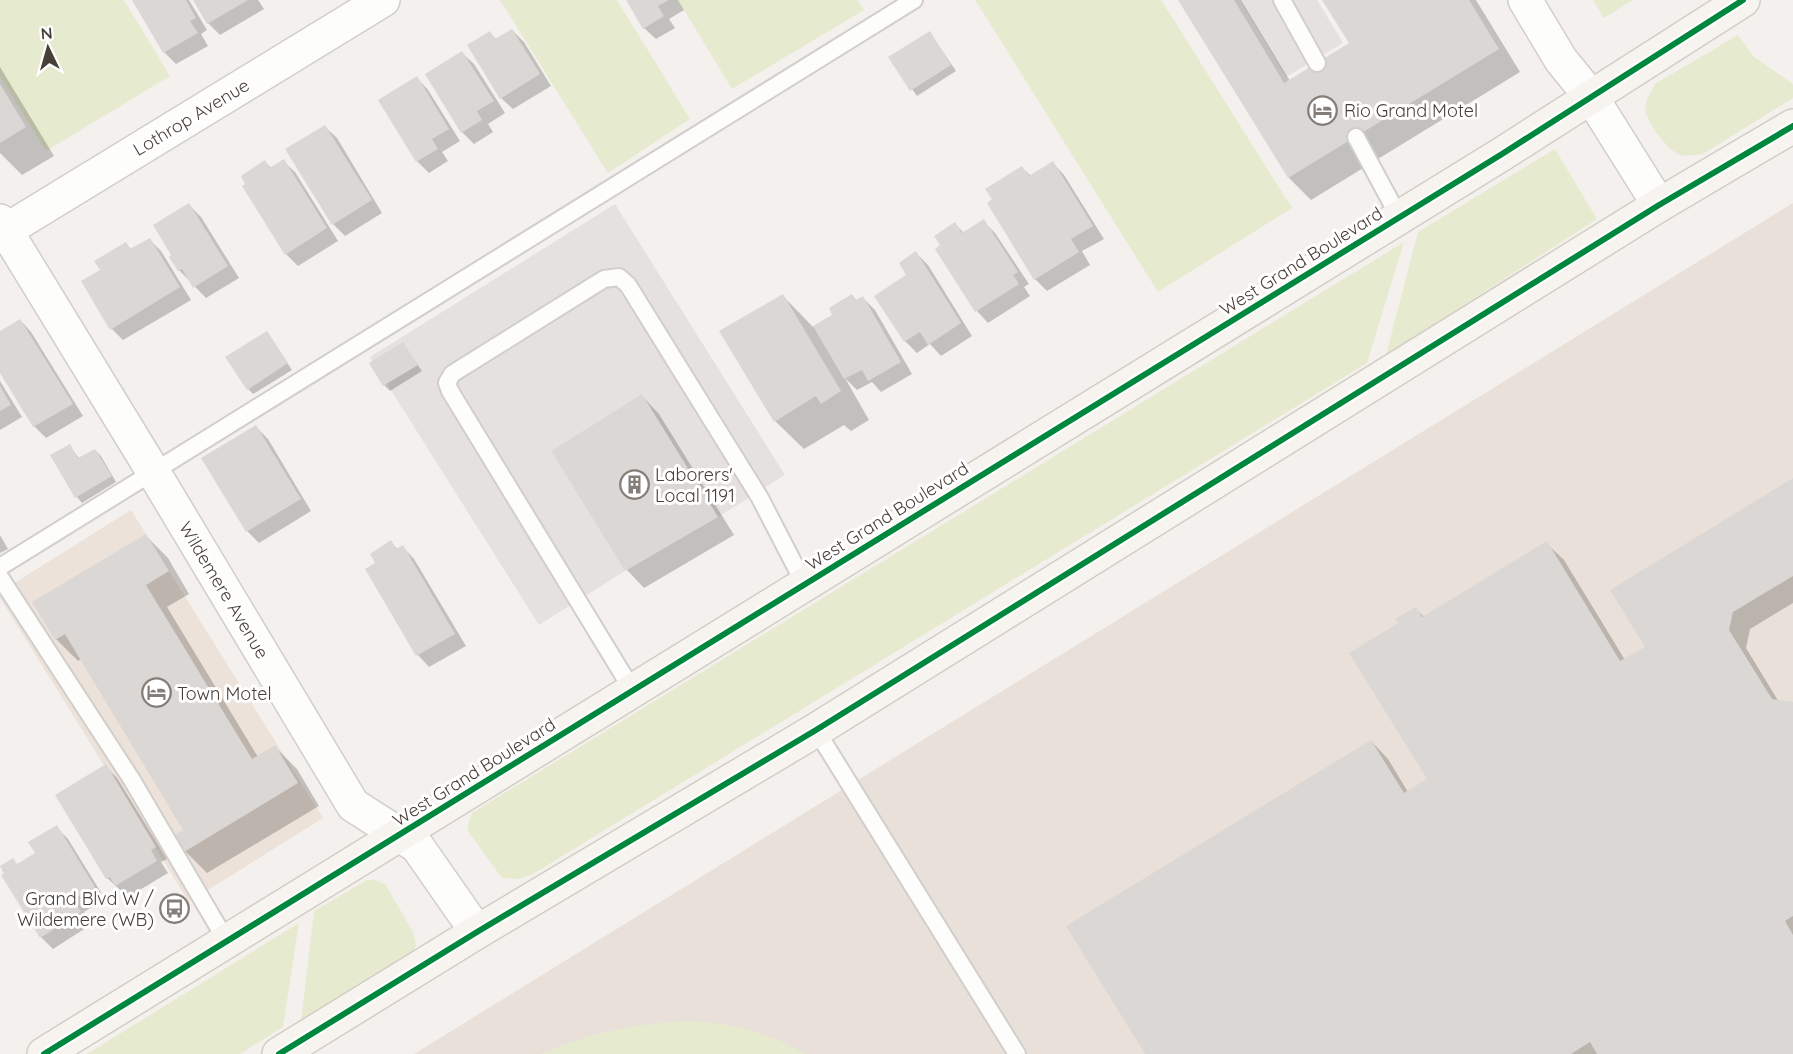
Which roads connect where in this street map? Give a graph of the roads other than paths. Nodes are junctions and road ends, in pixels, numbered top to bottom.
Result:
1 (383, 0) edge
2 (914, 0) edge
3 (1282, 0) edge
4 (1525, 0) edge
5 (1743, 0) edge
6 (1317, 63) dead end
7 (1592, 98) junction
8 (1793, 126) edge
9 (1356, 137) dead end
10 (1659, 205) junction
11 (1399, 218) junction
12 (2, 229) edge
13 (154, 473) junction
14 (0, 567) edge
15 (0, 577) edge
16 (804, 585) junction
17 (633, 692) junction
18 (816, 730) junction
19 (401, 835) junction
20 (477, 932) junction
21 (227, 942) junction
22 (44, 1054) edge
23 (279, 1054) edge
24 (1017, 1054) edge

1 - 12 street, Lothrop Avenue
2 - 13 lane
3 - 6 lane
4 - 7 street
5 - 7 main road, West Grand Boulevard
7 - 10 street
7 - 11 main road, West Grand Boulevard
8 - 10 main road
9 - 11 lane
10 - 18 main road
11 - 16 main road, West Grand Boulevard
12 - 13 street, Wildemere Avenue
13 - 14 lane
13 - 19 street, Wildemere Avenue
15 - 21 lane
16 - 17 main road, West Grand Boulevard
16 - 17 lane
17 - 19 main road, West Grand Boulevard
18 - 20 main road
18 - 24 lane
19 - 20 street, Wildemere Avenue
19 - 21 main road, West Grand Boulevard
20 - 23 main road
21 - 22 main road, West Grand Boulevard

